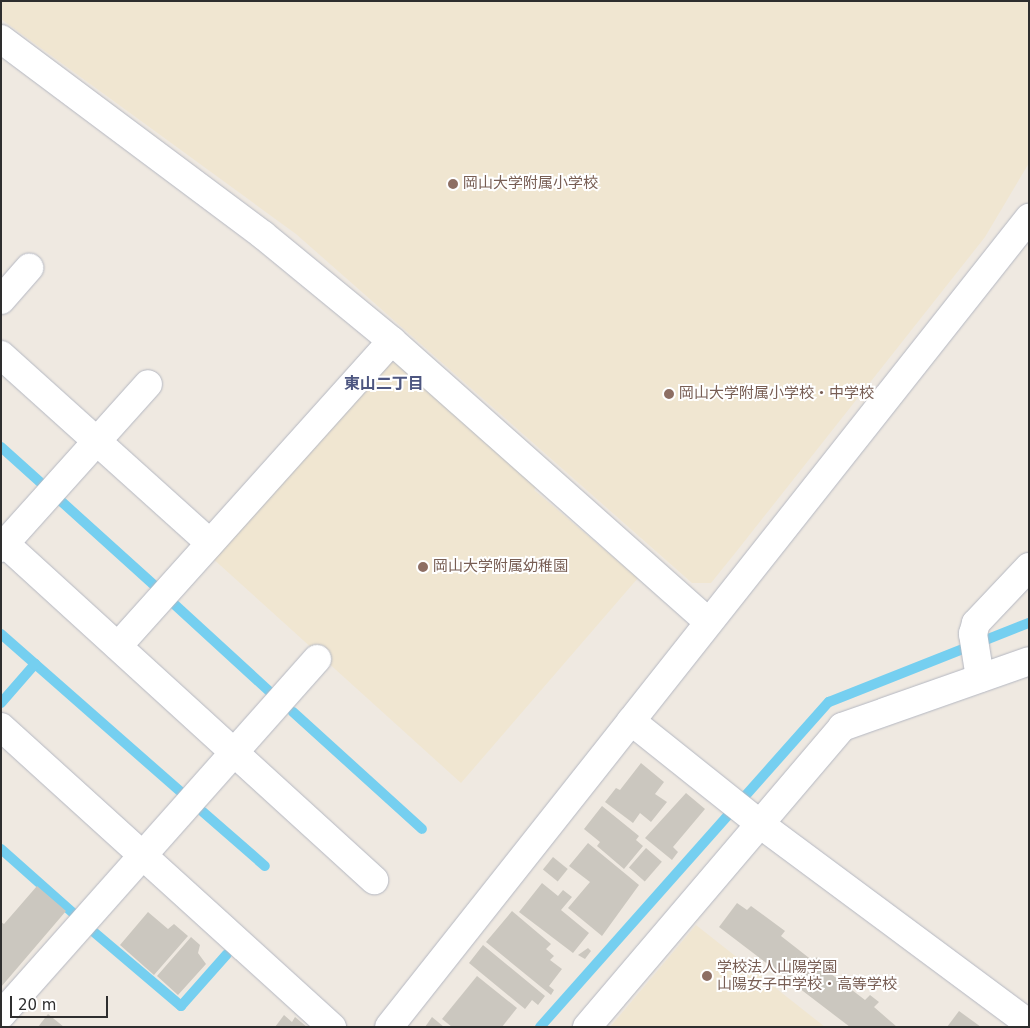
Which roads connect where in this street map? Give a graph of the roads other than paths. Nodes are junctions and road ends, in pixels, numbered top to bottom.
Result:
1 (1, 39) edge
2 (1029, 218) edge
3 (29, 268) dead end
4 (1, 300) edge
5 (392, 341) junction
6 (1, 355) edge
7 (148, 384) dead end
8 (97, 441) junction
9 (210, 543) junction
10 (3, 544) edge
11 (1029, 567) edge
12 (708, 622) junction
13 (118, 646) junction
14 (977, 656) junction
15 (317, 659) dead end
16 (1029, 661) edge
17 (631, 720) junction
18 (1, 727) edge
19 (234, 752) junction
20 (755, 820) junction
21 (144, 853) junction
22 (374, 880) dead end
23 (1, 1015) edge
24 (1029, 1024) edge
25 (332, 1027) edge
26 (389, 1027) edge
27 (587, 1027) edge

1 - 5 street
2 - 12 street
3 - 4 street
5 - 9 street
5 - 12 street
6 - 8 street
7 - 8 street
8 - 9 street
8 - 10 street
9 - 13 street
10 - 13 street
11 - 14 street
12 - 17 street
13 - 19 street
14 - 16 street
14 - 20 street
15 - 19 street
17 - 20 street
17 - 26 street
18 - 21 street
19 - 21 street
19 - 22 street
20 - 24 street
20 - 27 street
21 - 23 street
21 - 25 street

